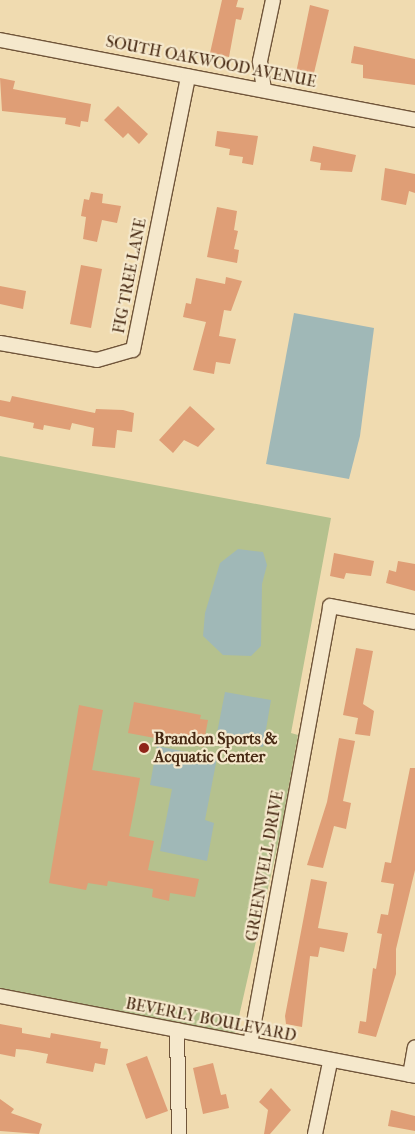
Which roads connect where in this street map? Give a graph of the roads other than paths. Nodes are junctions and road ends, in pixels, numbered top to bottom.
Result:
1 (273, 0) edge
2 (0, 40) edge
3 (188, 76) junction
4 (264, 90) junction
5 (415, 120) edge
6 (0, 343) edge
7 (415, 622) edge
8 (0, 996) edge
9 (177, 1030) junction
10 (250, 1044) junction
11 (415, 1047) edge
12 (330, 1062) junction
13 (412, 1076) edge
14 (179, 1134) edge
15 (315, 1134) edge

1 - 4 street
2 - 3 street, SOUTH OAKWOOD AVENUE
3 - 4 street, SOUTH OAKWOOD AVENUE
3 - 6 street, FIG TREE LANE
4 - 5 street, SOUTH OAKWOOD AVENUE
7 - 10 street, GREENWELL DRIVE
8 - 9 street, BEVERLY BOULEVARD
9 - 10 street, BEVERLY BOULEVARD
9 - 14 street
10 - 12 street, BEVERLY BOULEVARD
11 - 13 street
12 - 13 street, BEVERLY BOULEVARD
12 - 15 street

